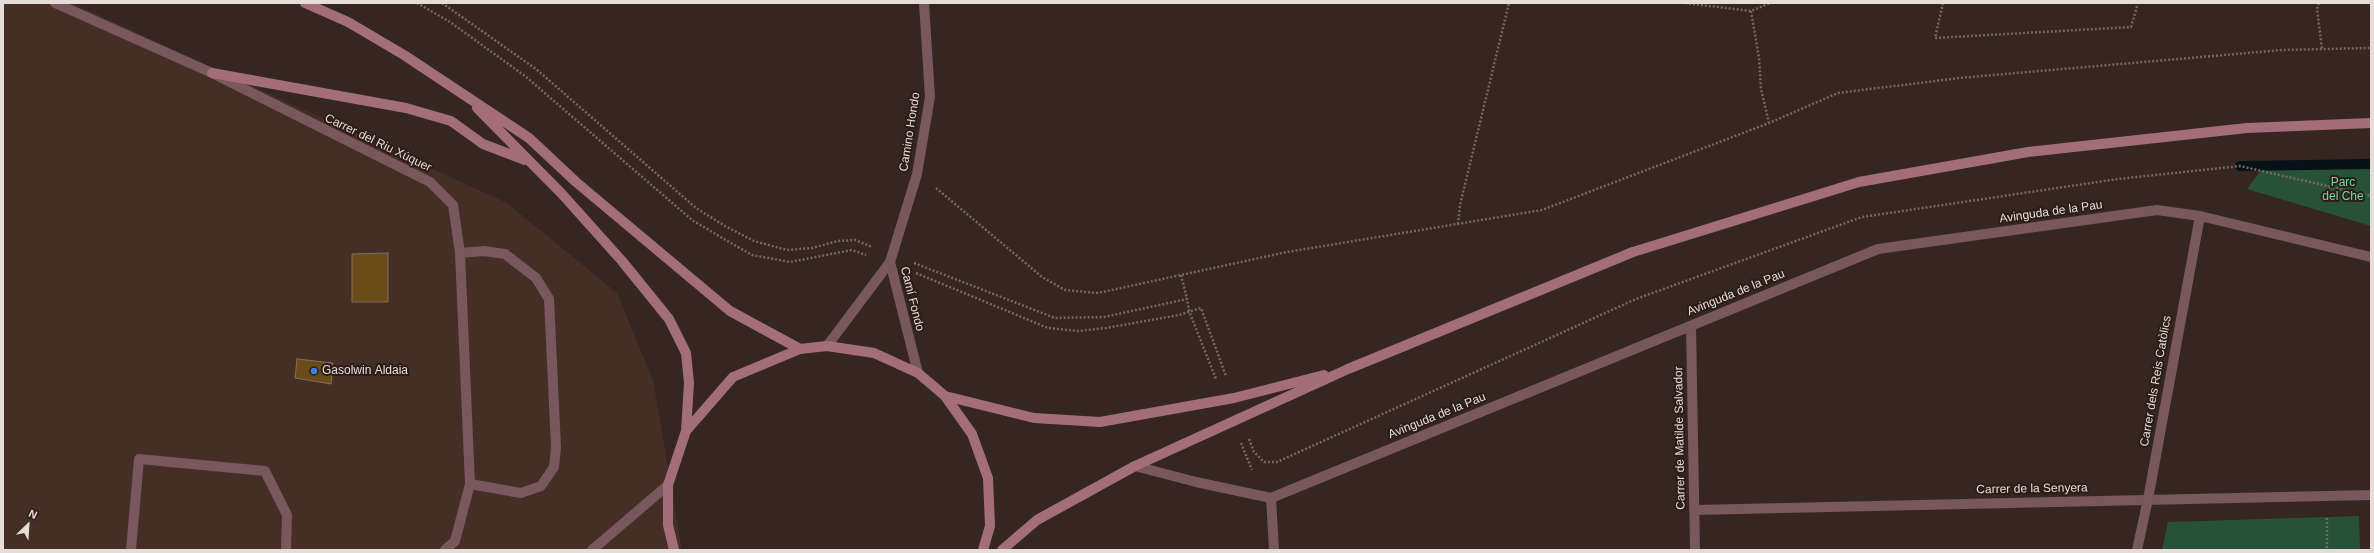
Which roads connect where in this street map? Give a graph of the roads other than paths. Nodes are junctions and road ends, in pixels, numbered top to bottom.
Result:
1 (55, 3) edge
2 (305, 3) edge
3 (924, 3) edge
4 (212, 73) junction
5 (461, 92) junction
6 (2371, 123) edge
7 (530, 162) junction
8 (2200, 216) junction
9 (460, 253) junction
10 (2371, 257) edge
11 (892, 259) junction
12 (1691, 326) junction
13 (828, 346) junction
14 (800, 349) junction
15 (1348, 370) junction
16 (918, 373) junction
17 (945, 396) junction
18 (686, 431) junction
19 (1135, 466) junction
20 (470, 484) junction
21 (668, 485) junction
22 (2371, 495) edge
23 (1271, 498) junction
24 (2148, 499) junction
25 (1694, 510) junction
26 (131, 550) edge
27 (286, 550) edge
28 (445, 550) edge
29 (592, 550) edge
30 (674, 550) edge
31 (983, 550) edge
32 (1002, 550) edge
33 (1274, 550) edge
34 (1696, 550) edge
35 (2137, 550) edge

1 - 4 street, Carrer del Riu Xúquer
2 - 5 main road
3 - 11 street, Camino Hondo
4 - 7 main road
4 - 9 street, Carrer del Riu Xúquer
5 - 7 main road
5 - 14 main road
6 - 15 main road
7 - 18 main road
8 - 10 street, Avinguda de la Pau
8 - 12 street, Avinguda de la Pau
8 - 24 street, Carrer dels Reis Catòlics
9 - 20 street, Carrer del Riu Xúquer
9 - 20 street
11 - 13 street, Camí Fondo
11 - 16 street, Camí Fondo
12 - 23 street, Avinguda de la Pau
12 - 25 street, Carrer de Matilde Salvador
13 - 14 main road
13 - 16 main road
14 - 18 main road
15 - 17 main road
15 - 19 main road
16 - 17 main road
17 - 31 main road
18 - 21 main road
19 - 23 street
19 - 32 main road
20 - 28 street, Carrer del Riu Xúquer
21 - 29 street
21 - 30 main road
22 - 24 street, Carrer de la Senyera
23 - 33 street
24 - 25 street, Carrer de la Senyera
24 - 35 street, Carrer dels Reis Catòlics
25 - 34 street, Carrer de Matilde Salvador
26 - 27 street

